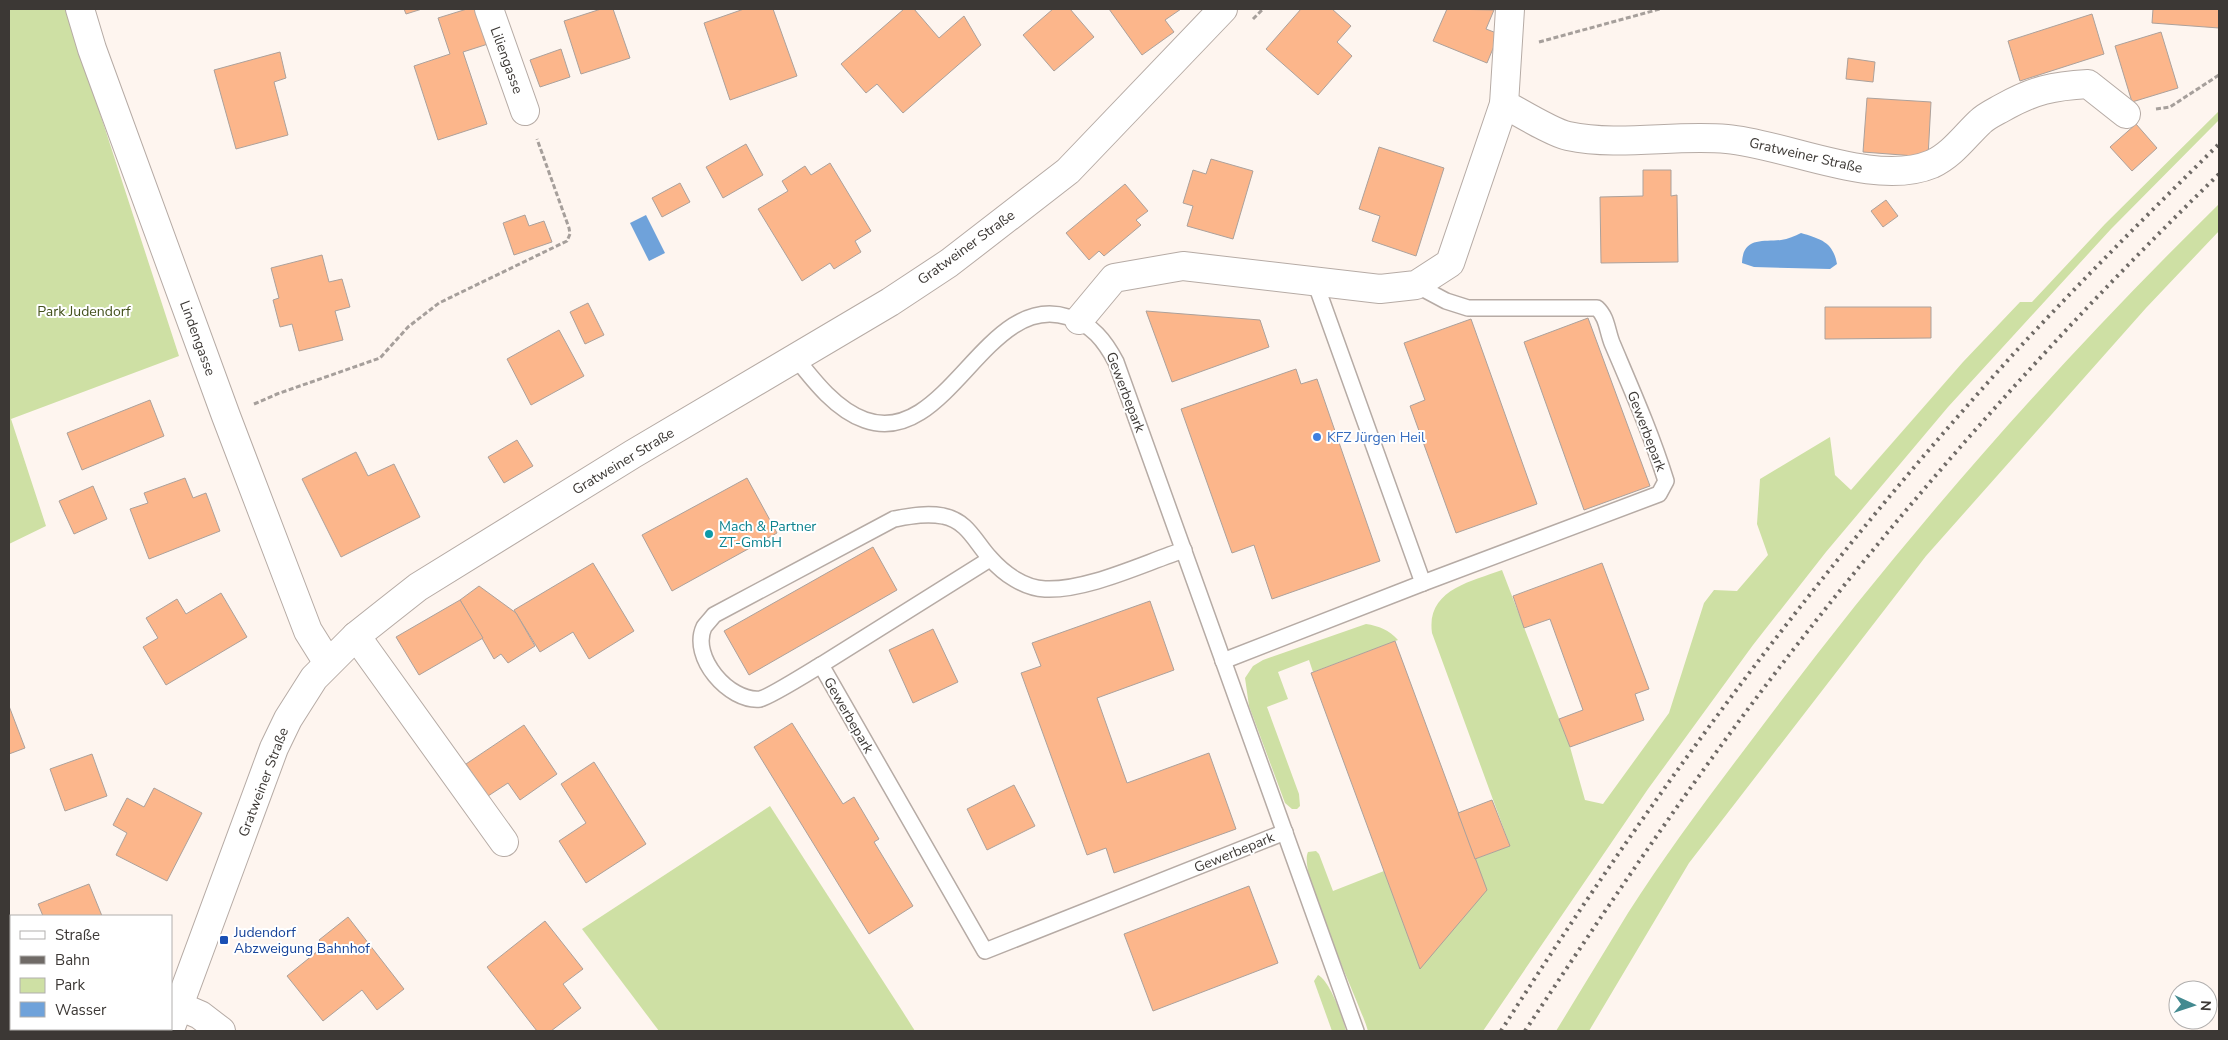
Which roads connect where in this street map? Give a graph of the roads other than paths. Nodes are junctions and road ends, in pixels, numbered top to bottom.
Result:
1 (80, 9) edge
2 (489, 9) edge
3 (1223, 9) edge
4 (1510, 9) edge
5 (1504, 104) junction
6 (525, 111) road end
7 (2126, 114) road end
8 (1315, 282) junction
9 (1416, 285) junction
10 (1079, 320) junction
11 (795, 357) junction
12 (1184, 550) junction
13 (990, 559) junction
14 (1423, 583) junction
15 (356, 636) junction
16 (1223, 661) junction
17 (328, 663) junction
18 (821, 665) junction
19 (1285, 832) junction
20 (504, 842) dead end
21 (173, 1023) edge
22 (221, 1031) edge
23 (1356, 1031) edge

1 - 17 street, Lindengasse
2 - 6 street, Liliengasse
3 - 11 street, Gratweiner Straße
4 - 5 street
5 - 7 street, Gratweiner Straße
5 - 9 street
8 - 9 street
8 - 10 street
8 - 14 lane
9 - 14 lane, Gewerbepark
10 - 11 lane, Gewerbepark
10 - 12 lane, Gewerbepark
11 - 15 street, Gratweiner Straße
12 - 13 lane, Gewerbepark
12 - 16 lane, Gewerbepark
13 - 18 lane
13 - 18 lane, Gewerbepark
14 - 16 lane, Gewerbepark
15 - 17 street, Gratweiner Straße
15 - 20 street
16 - 19 lane, Gewerbepark
17 - 21 street, Gratweiner Straße
18 - 19 lane, Gewerbepark
19 - 23 lane, Gewerbepark
21 - 22 street

